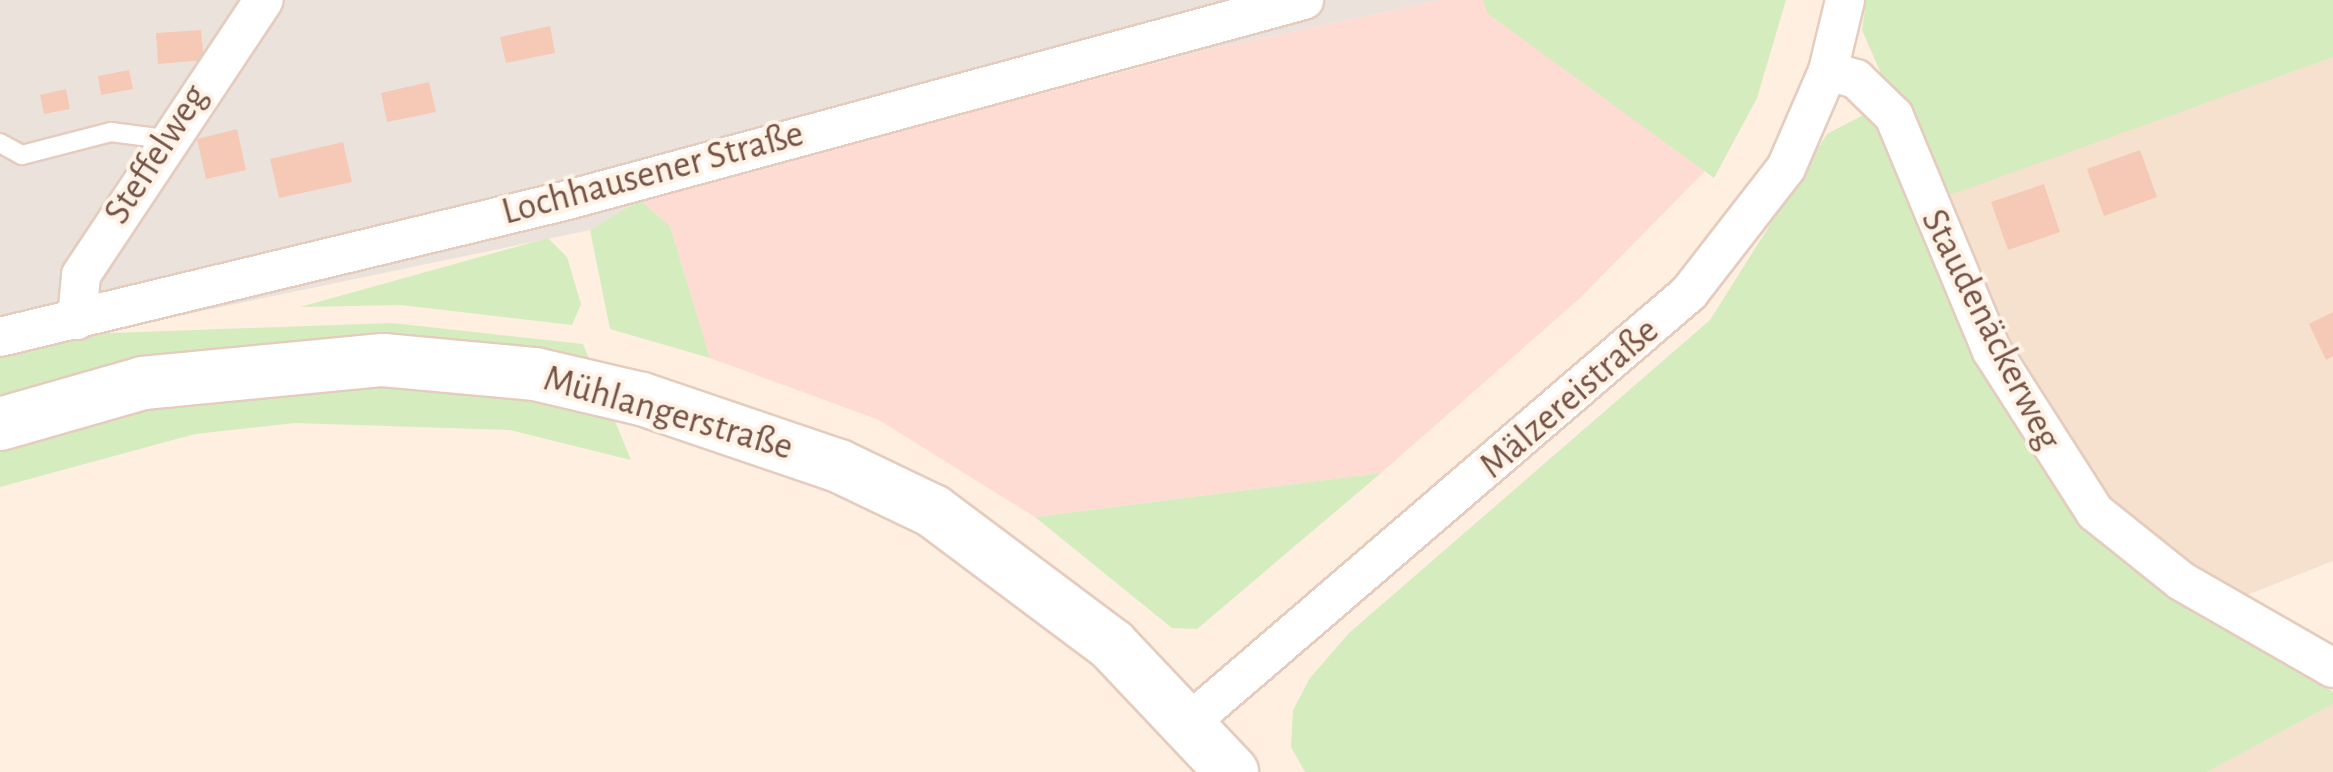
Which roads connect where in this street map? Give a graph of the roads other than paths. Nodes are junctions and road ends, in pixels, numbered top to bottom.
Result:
1 (264, 0) edge
2 (1304, 0) edge
3 (1846, 0) edge
4 (1828, 72) junction
5 (165, 139) junction
6 (0, 142) edge
7 (22, 155) junction
8 (0, 158) edge
9 (77, 320) junction
10 (0, 337) edge
11 (0, 424) edge
12 (2333, 668) edge
13 (1191, 721) junction
14 (1232, 772) edge

1 - 5 street, Steffelweg
2 - 9 street, Lochhausener Straße
3 - 4 street, Mälzereistraße
4 - 12 street, Staudenäckerweg
4 - 13 street, Mälzereistraße
5 - 7 lane
5 - 9 street, Steffelweg
6 - 7 lane
7 - 8 lane
9 - 10 street, Lochhausener Straße
11 - 13 main road, Mühlangerstraße
13 - 14 main road, Mühlangerstraße

